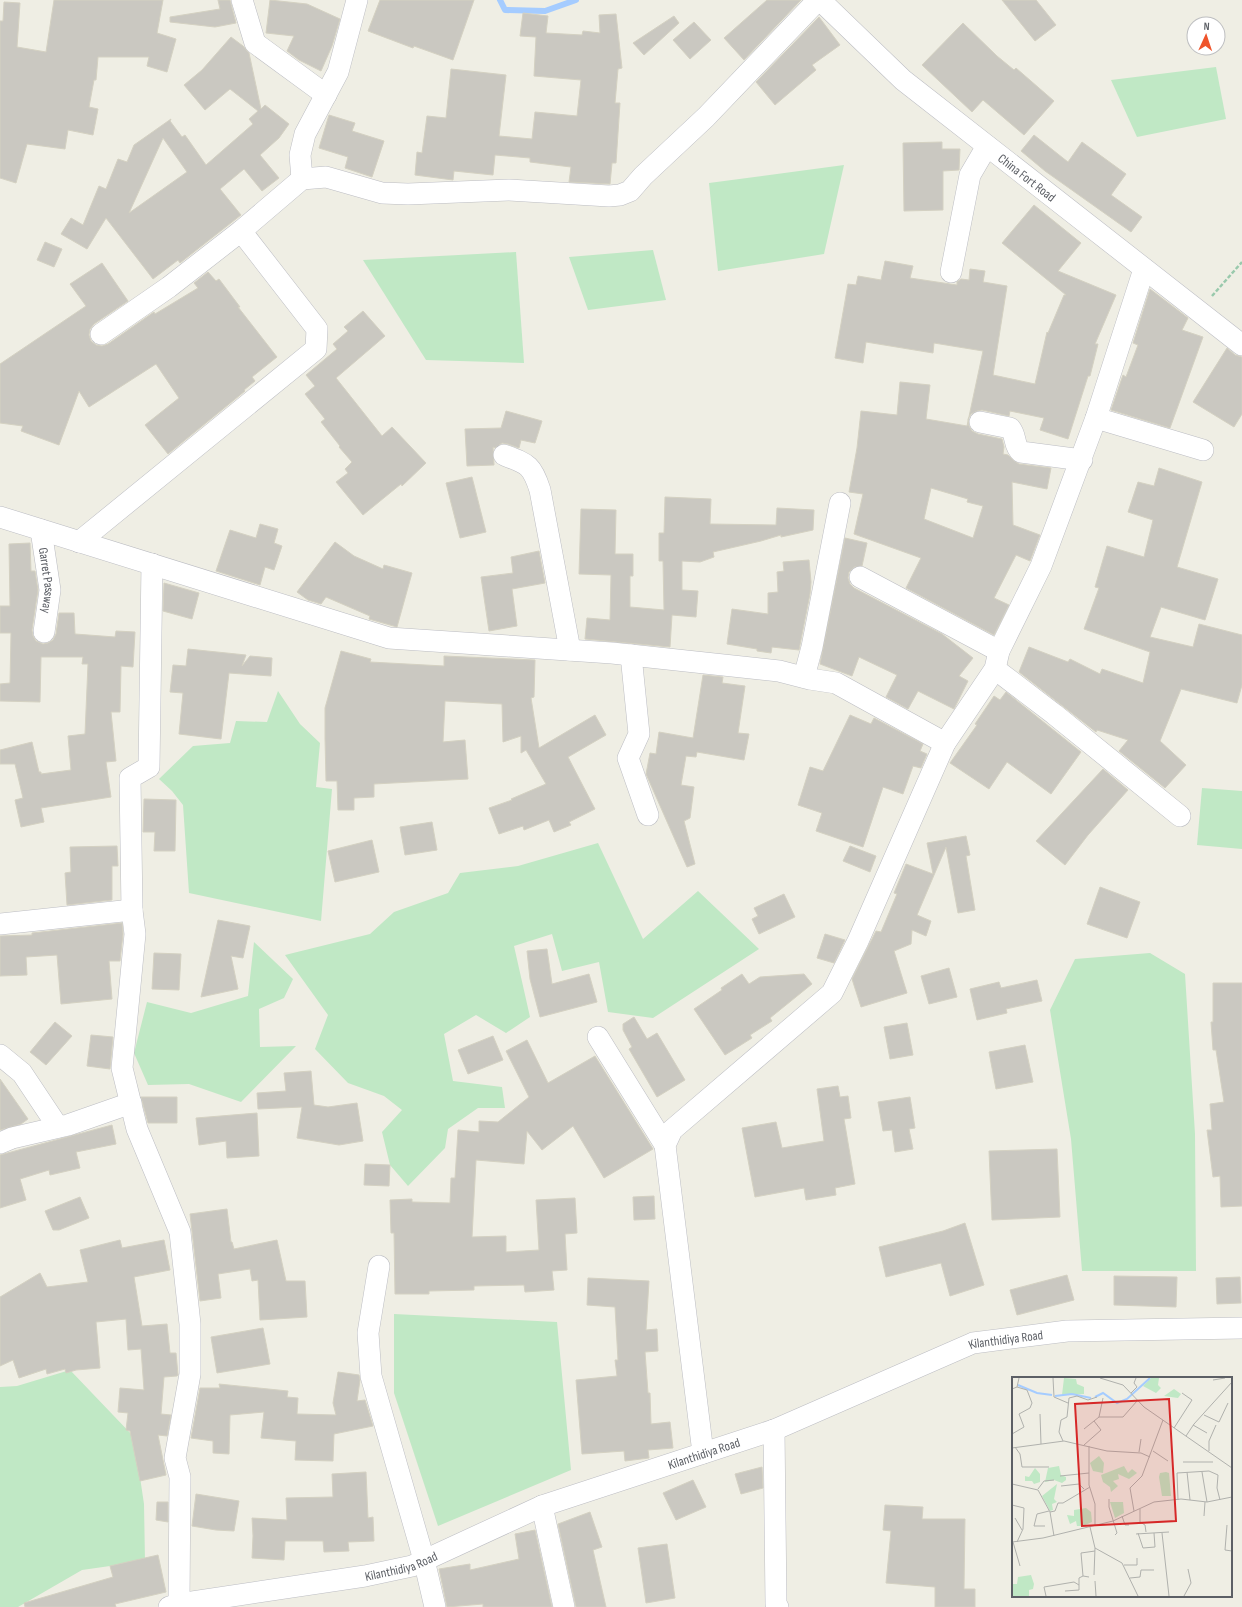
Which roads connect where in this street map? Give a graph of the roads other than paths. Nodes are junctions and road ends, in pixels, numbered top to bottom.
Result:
1 (242, 0) edge
2 (357, 0) edge
3 (819, 0) edge
4 (326, 95) junction
5 (987, 146) junction
6 (302, 179) junction
7 (241, 231) junction
8 (1144, 269) junction
9 (951, 272) dead end
10 (101, 334) dead end
11 (1242, 345) edge
12 (1096, 418) junction
13 (980, 422) dead end
14 (1203, 450) dead end
15 (504, 455) dead end
16 (1082, 460) junction
17 (840, 503) dead end
18 (0, 517) edge
19 (41, 530) junction
20 (80, 542) junction
21 (152, 564) junction
22 (860, 577) dead end
23 (44, 632) dead end
24 (570, 650) junction
25 (631, 655) junction
26 (997, 660) junction
27 (804, 677) junction
28 (945, 743) junction
29 (648, 815) dead end
30 (1180, 816) dead end
31 (132, 910) junction
32 (0, 924) edge
33 (598, 1037) dead end
34 (0, 1055) edge
35 (131, 1103) junction
36 (58, 1127) junction
37 (0, 1144) edge
38 (665, 1145) junction
39 (379, 1266) dead end
40 (1242, 1328) edge
41 (774, 1430) junction
42 (703, 1453) junction
43 (542, 1506) junction
44 (424, 1560) junction
45 (174, 1605) edge
46 (435, 1607) edge
47 (564, 1607) edge
48 (778, 1607) edge

1 - 4 street
2 - 4 street
3 - 5 street, China Fort Road
3 - 6 street
4 - 6 street
5 - 8 street, China Fort Road
5 - 9 street
6 - 7 street
7 - 10 street
7 - 20 street
8 - 11 street, China Fort Road
8 - 12 street
12 - 14 street
12 - 16 street
13 - 16 street
15 - 24 street
16 - 26 street
17 - 27 street
18 - 19 street
19 - 20 street
19 - 23 street, Garret Passway
20 - 21 street
21 - 24 street
21 - 31 street
22 - 26 street
24 - 25 street
25 - 27 street
25 - 29 street
26 - 28 street
26 - 30 street
27 - 28 street
28 - 38 street
31 - 32 street
31 - 35 street
33 - 38 street
34 - 36 street
35 - 36 street
35 - 45 street
36 - 37 street
38 - 42 street
39 - 44 street
40 - 41 street, Kilanthidiya Road
41 - 42 street, Kilanthidiya Road
41 - 48 street
42 - 43 street, Kilanthidiya Road
43 - 44 street, Kilanthidiya Road
43 - 47 street
44 - 45 street, Kilanthidiya Road
44 - 46 street

